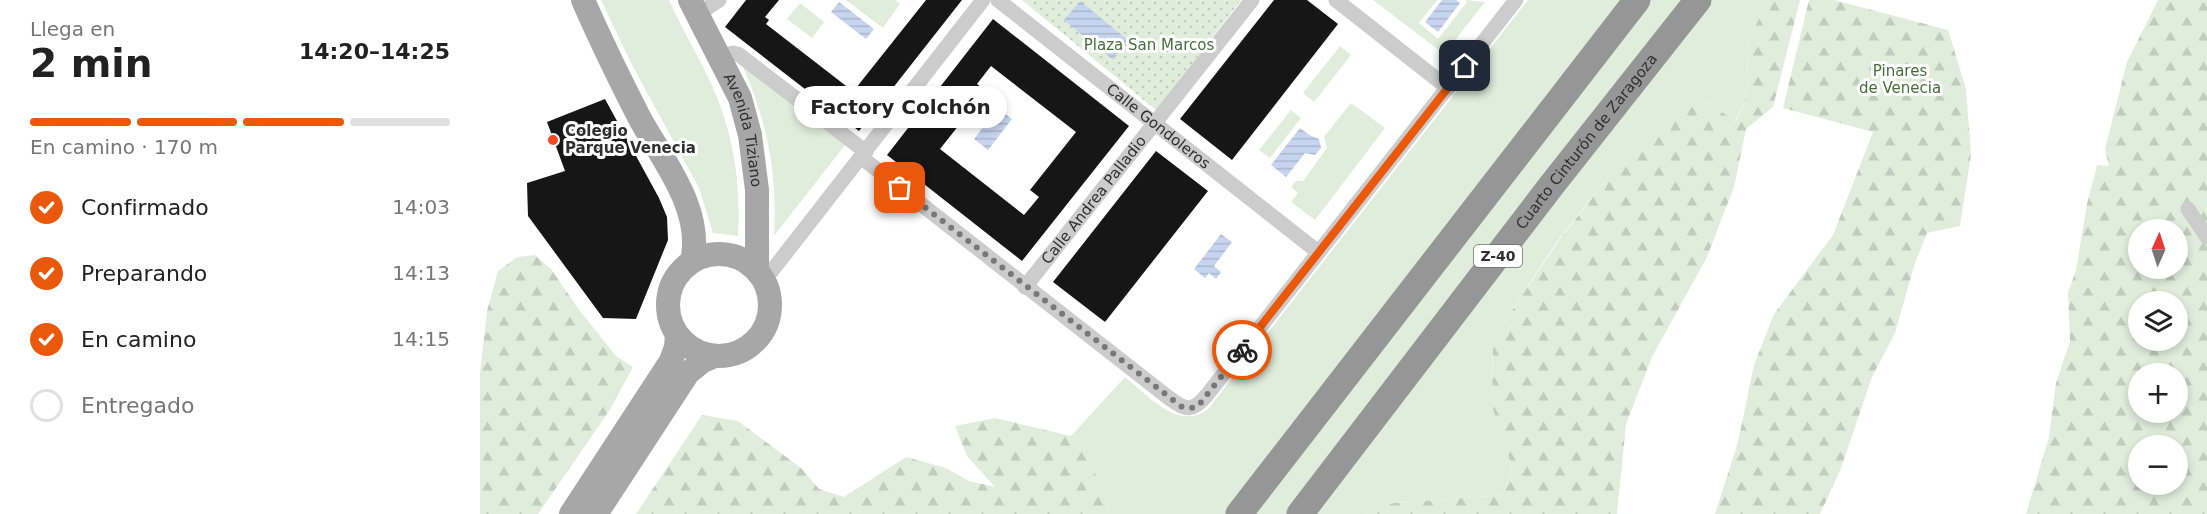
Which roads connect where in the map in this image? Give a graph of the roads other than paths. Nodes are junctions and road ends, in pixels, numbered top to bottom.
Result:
1 (582, 0) edge
2 (719, 0) edge
3 (983, 0) edge
4 (998, 0) edge
5 (1252, 0) edge
6 (1336, 0) edge
7 (1516, 0) edge
8 (1637, 0) edge
9 (1698, 0) edge
10 (693, 8) edge
11 (719, 59) junction
12 (1448, 88) junction
13 (1154, 123) junction
14 (864, 155) junction
15 (2188, 209) dead end
16 (2207, 237) edge
17 (1318, 252) junction
18 (693, 261) junction
19 (761, 275) junction
20 (1025, 287) junction
21 (677, 335) junction
22 (715, 356) junction
23 (572, 514) edge
24 (596, 514) edge
25 (1239, 514) edge
26 (1300, 514) edge

1 - 18 main road
2 - 10 street
3 - 14 street
4 - 13 street, Calle Gondoleros
5 - 13 street, Calle Andrea Palladio
6 - 12 street
7 - 12 street
8 - 25 highway, Z-40
9 - 26 highway, Cuarto Cinturón de Zaragoza / Z-40
10 - 11 main road, Avenida Tiziano
11 - 14 street
11 - 19 main road, Avenida Tiziano
12 - 17 street
13 - 17 street, Calle Gondoleros
13 - 20 street, Calle Andrea Palladio
14 - 19 street
14 - 20 street
15 - 16 street
17 - 20 street
18 - 19 main road
18 - 21 main road
19 - 22 main road
21 - 22 main road
21 - 23 main road
22 - 24 main road

